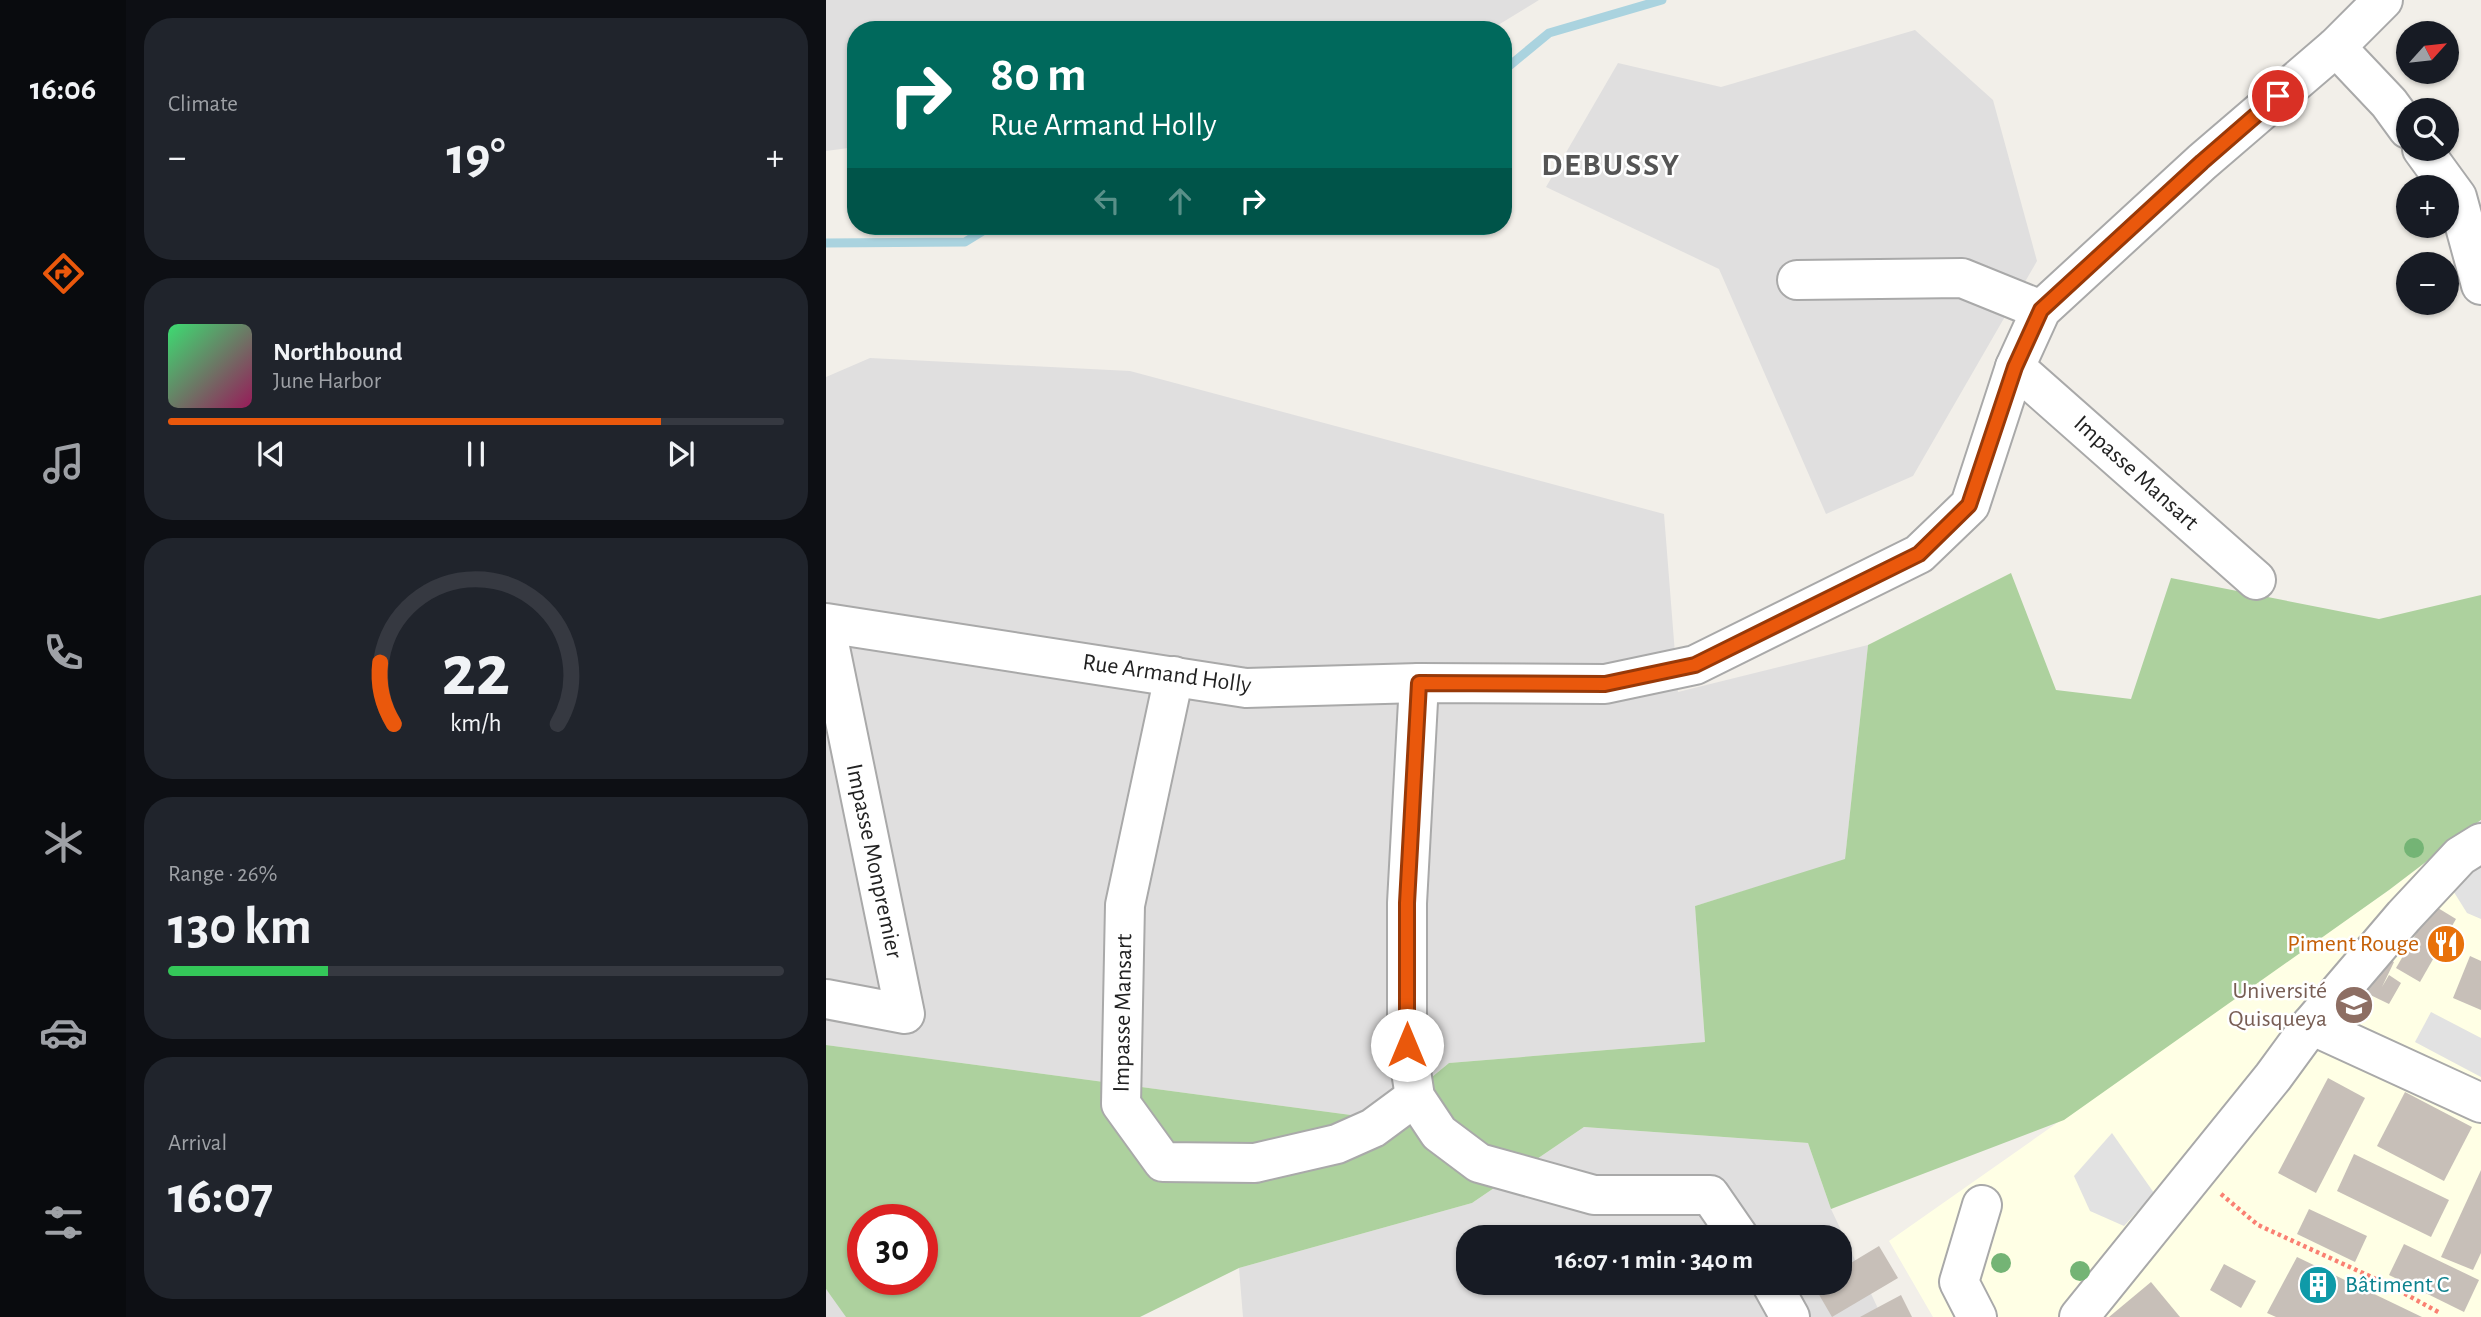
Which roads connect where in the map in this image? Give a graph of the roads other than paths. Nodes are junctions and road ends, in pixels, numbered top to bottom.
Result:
1 (2383, 0) edge
2 (2336, 47) junction
3 (2396, 113) edge
4 (2431, 161) edge
5 (1797, 280) dead end
6 (2481, 285) edge
7 (2041, 310) junction
8 (2015, 367) junction
9 (2256, 580) dead end
10 (826, 625) edge
11 (1174, 676) junction
12 (1419, 683) junction
13 (2477, 851) edge
14 (826, 999) edge
15 (2311, 1025) junction
16 (1415, 1097) junction
17 (2481, 1103) edge
18 (1982, 1205) dead end
19 (1731, 1225) edge
20 (1778, 1295) edge
21 (1790, 1317) edge
22 (1977, 1317) edge
23 (2079, 1317) edge

1 - 2 street, Rue Armand Holly
2 - 3 street
2 - 7 street, Rue Armand Holly
4 - 6 street
5 - 7 street
7 - 8 street, Rue Armand Holly
8 - 9 street, Impasse Mansart
8 - 12 street, Rue Armand Holly
10 - 11 street, Rue Armand Holly
10 - 14 street, Impasse Monpremier
11 - 12 street, Rue Armand Holly
11 - 16 street, Impasse Mansart
12 - 16 street
13 - 15 street
15 - 17 street
15 - 23 street
16 - 19 street
18 - 22 street
20 - 21 street

